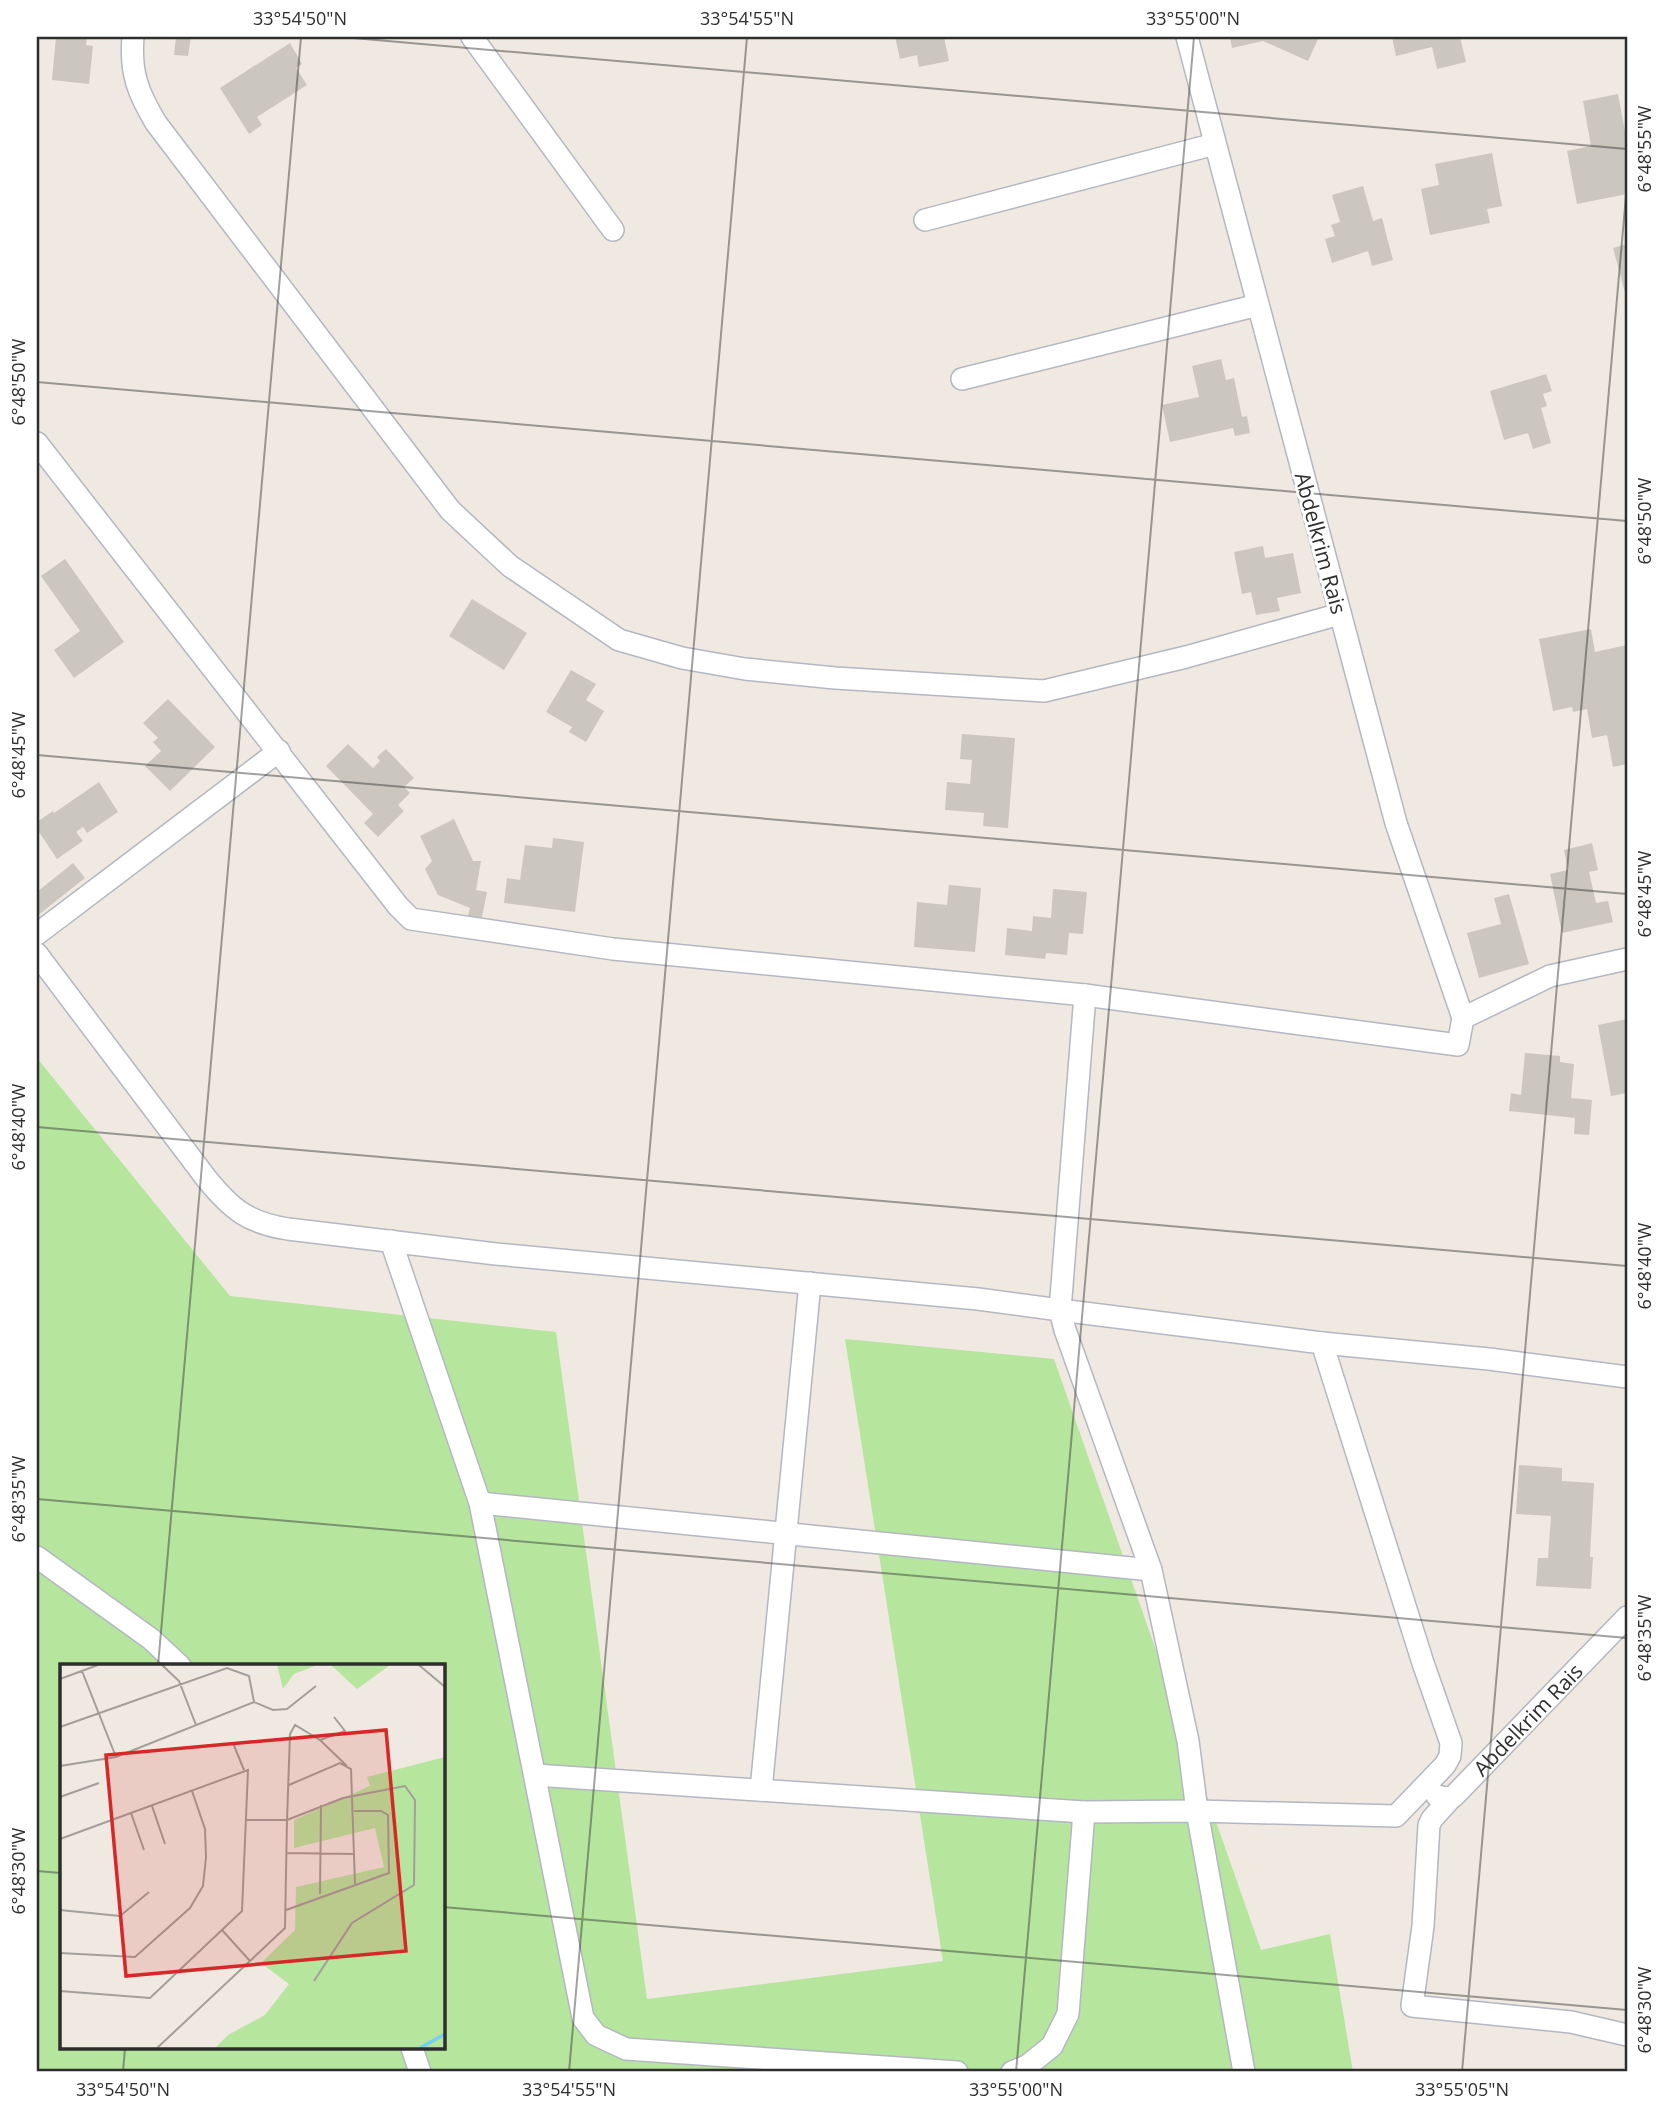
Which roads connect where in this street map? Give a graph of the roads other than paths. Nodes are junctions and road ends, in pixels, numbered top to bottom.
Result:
1 (133, 37) edge
2 (472, 37) edge
3 (1186, 37) edge
4 (1215, 144) junction
5 (925, 220) dead end
6 (613, 230) dead end
7 (1258, 305) junction
8 (962, 379) dead end
9 (37, 443) edge
10 (1340, 614) junction
11 (279, 751) junction
12 (37, 934) edge
13 (37, 954) edge
14 (1627, 959) edge
15 (1085, 995) junction
16 (1463, 1018) junction
17 (391, 1241) junction
18 (810, 1283) junction
19 (1060, 1310) junction
20 (1322, 1343) junction
21 (1627, 1377) edge
22 (480, 1503) junction
23 (786, 1534) junction
24 (37, 1557) edge
25 (1151, 1570) junction
26 (1627, 1617) edge
27 (178, 1664) edge
28 (535, 1775) junction
29 (761, 1790) junction
30 (1420, 1791) junction
31 (1450, 1798) junction
32 (1197, 1811) junction
33 (1084, 1812) junction
34 (1627, 2035) edge
35 (413, 2050) edge
36 (420, 2072) edge
37 (957, 2072) edge
38 (1012, 2072) edge
39 (1244, 2072) edge

1 - 10 street
2 - 6 street
3 - 4 street, Abdelkrim Rais
4 - 5 street
4 - 7 street, Abdelkrim Rais
7 - 8 street
7 - 10 street, Abdelkrim Rais
9 - 11 street
10 - 16 street, Abdelkrim Rais
11 - 12 street
11 - 15 street
13 - 17 street
14 - 16 street
15 - 16 street, Abdelkrim Rais
15 - 19 street
17 - 18 street
17 - 22 street
18 - 19 street
18 - 23 street
19 - 20 street
19 - 25 street
20 - 21 street
20 - 30 street
22 - 23 street
22 - 28 street
23 - 25 street
23 - 29 street
24 - 27 street
25 - 32 street
26 - 31 street, Abdelkrim Rais
28 - 29 street
28 - 37 street
29 - 33 street
30 - 31 street
30 - 32 street
31 - 34 street, Abdelkrim Rais
32 - 33 street
32 - 39 street
33 - 38 street
35 - 36 street

